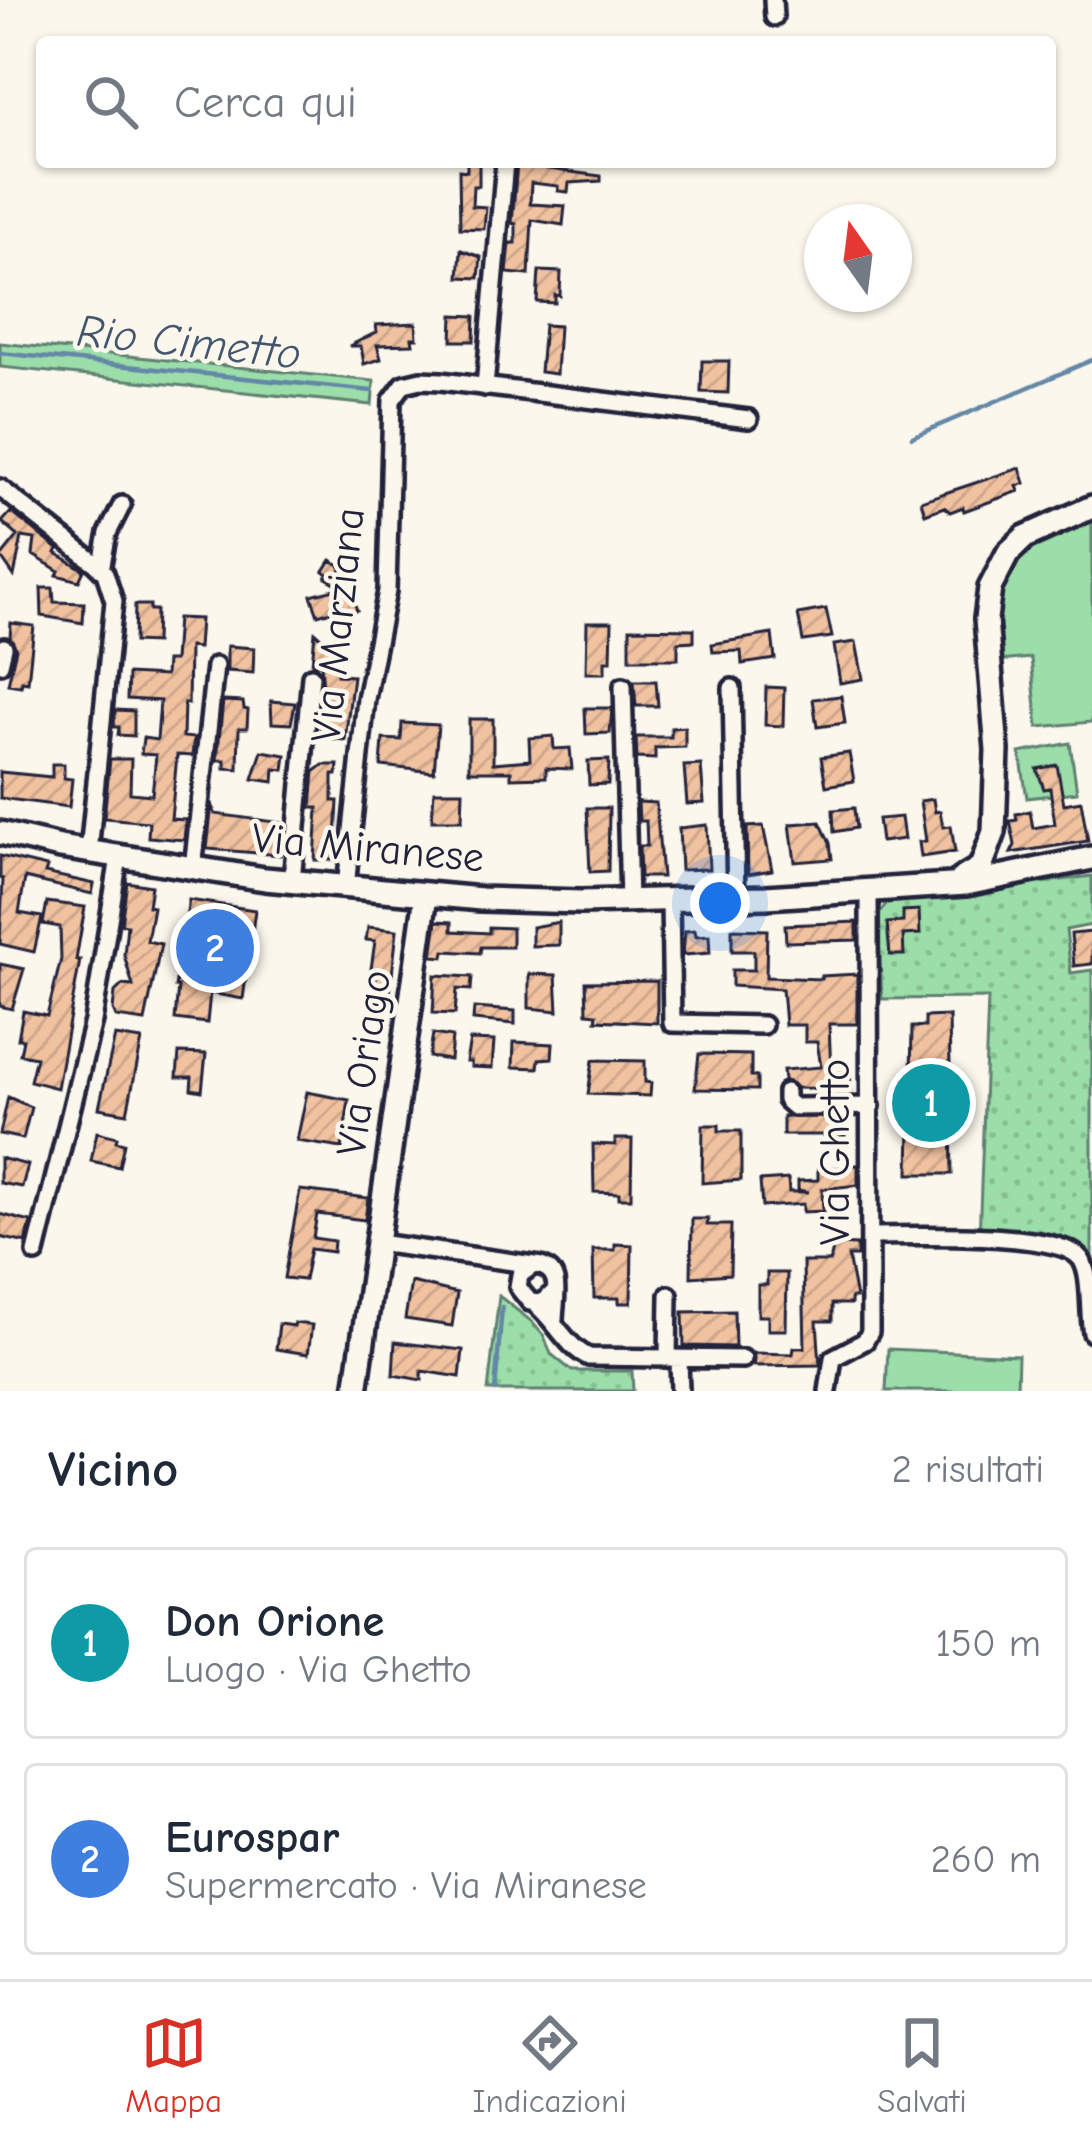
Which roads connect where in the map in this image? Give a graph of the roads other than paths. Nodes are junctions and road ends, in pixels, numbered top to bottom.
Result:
1 (504, 168) edge
2 (485, 387) junction
3 (749, 419) dead end
4 (0, 488) edge
5 (122, 505) dead end
6 (1092, 507) edge
7 (101, 569) junction
8 (215, 666) dead end
9 (311, 676) dead end
10 (623, 686) dead end
11 (732, 688) dead end
12 (1, 837) edge
13 (89, 852) junction
14 (119, 857) junction
15 (1092, 858) edge
16 (994, 867) junction
17 (193, 869) junction
18 (292, 881) junction
19 (346, 887) junction
20 (869, 891) junction
21 (426, 895) junction
22 (736, 898) junction
23 (670, 901) junction
24 (629, 902) junction
25 (763, 1025) dead end
26 (786, 1092) dead end
27 (871, 1106) junction
28 (871, 1236) junction
29 (378, 1243) junction
30 (36, 1253) dead end
31 (482, 1258) junction
32 (534, 1265) junction
33 (518, 1288) junction
34 (555, 1291) junction
35 (669, 1295) dead end
36 (534, 1303) junction
37 (554, 1318) junction
38 (1092, 1333) edge
39 (674, 1358) junction
40 (743, 1359) dead end
41 (356, 1391) edge
42 (680, 1391) edge
43 (829, 1391) edge

1 - 2 street
2 - 3 street, Via Marziana
2 - 19 street, Via Marziana
4 - 7 street
5 - 7 street
6 - 16 street
7 - 13 street
8 - 17 street
9 - 18 street
10 - 24 street
11 - 22 street
12 - 13 street, Via Miranese
13 - 14 street, Via Miranese
14 - 17 street, Via Miranese
14 - 30 street
15 - 16 street, Via Miranese
16 - 20 street, Via Miranese
17 - 18 street, Via Miranese
18 - 19 street, Via Miranese
19 - 21 street, Via Miranese
20 - 22 street, Via Miranese
20 - 27 street, Via Ghetto
21 - 24 street, Via Miranese
21 - 29 street, Via Oriago
22 - 23 street, Via Miranese
23 - 24 street, Via Miranese
23 - 25 street
26 - 27 street
27 - 28 street, Via Ghetto
28 - 38 street
28 - 43 street, Via Ghetto
29 - 31 street
29 - 41 street, Via Oriago
31 - 32 street
31 - 33 street
32 - 33 street
32 - 34 street
33 - 36 street
34 - 36 street
34 - 37 street
35 - 39 street
36 - 37 street
37 - 39 street
39 - 40 street
39 - 42 street

